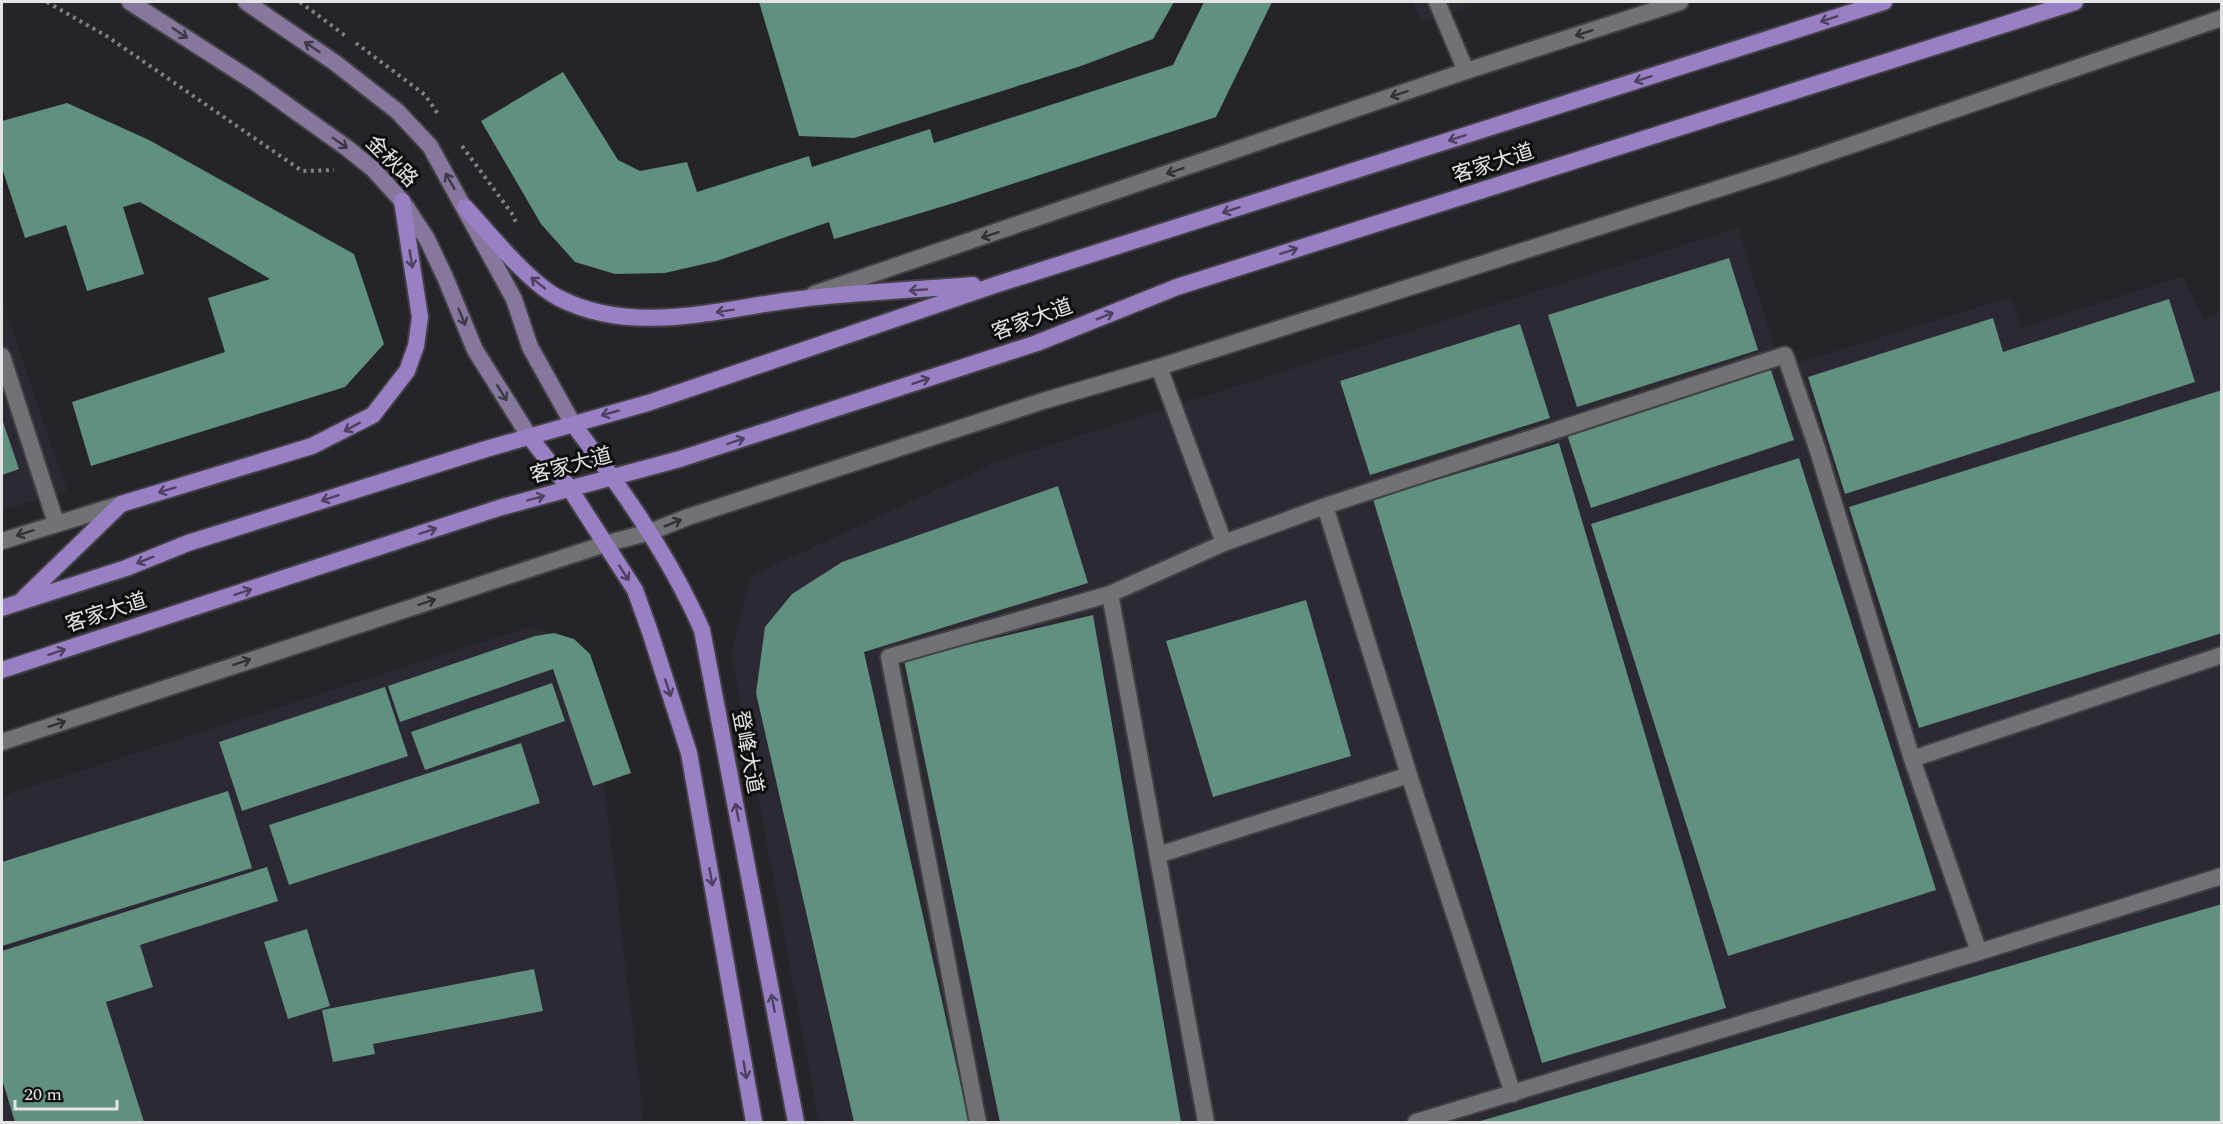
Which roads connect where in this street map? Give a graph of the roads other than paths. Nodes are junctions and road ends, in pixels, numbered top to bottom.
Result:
1 (130, 2) edge
2 (246, 2) edge
3 (1437, 2) edge
4 (1680, 2) edge
5 (1884, 2) edge
6 (2075, 2) edge
7 (2222, 18) edge
8 (1466, 71) junction
9 (402, 201) junction
10 (465, 207) junction
11 (998, 284) junction
12 (800, 299) junction
13 (2, 356) edge
14 (1159, 367) junction
15 (573, 424) junction
16 (530, 436) junction
17 (613, 477) junction
18 (570, 489) junction
19 (121, 504) junction
20 (1326, 506) junction
21 (56, 523) junction
22 (650, 532) junction
23 (2, 541) edge
24 (1224, 543) junction
25 (605, 544) junction
26 (1110, 594) junction
27 (20, 602) junction
28 (2, 608) edge
29 (2222, 655) edge
30 (2, 670) edge
31 (2, 742) edge
32 (1912, 759) junction
33 (1409, 775) junction
34 (1158, 855) junction
35 (2222, 876) edge
36 (1979, 952) junction
37 (1513, 1094) junction
38 (754, 1122) edge
39 (796, 1122) edge
40 (978, 1122) edge
41 (1206, 1122) edge
42 (1416, 1122) edge

1 -> 9 main road, 金秋路
10 -> 2 main road, 金秋路
3 - 8 street
4 -> 8 street
5 -> 11 main road, 客家大道
17 -> 6 main road, 客家大道
7 - 14 street
8 -> 12 street
9 -> 16 main road, 金秋路
9 -> 19 main road
12 -> 10 main road
10 - 15 main road, 金秋路
11 -> 12 main road
11 -> 15 main road, 客家大道
13 - 21 street
22 -> 14 street
14 - 24 street
15 - 16 main road, 客家大道
15 - 17 main road, 登峰大道
16 - 18 main road
16 -> 27 main road, 客家大道
17 - 18 main road, 客家大道
17 - 22 main road, 登峰大道
18 - 25 main road
30 -> 18 main road, 客家大道
19 - 21 street
19 - 27 main road
20 - 24 street
20 - 32 street
20 - 33 street
21 -> 23 street
22 - 25 street
39 -> 22 main road, 登峰大道
24 - 26 street
31 -> 25 street
25 -> 38 main road
26 - 34 street
26 - 40 street
27 - 28 main road, 客家大道
29 - 32 street
32 - 36 street
33 - 34 street
33 - 37 street
34 - 41 street
35 - 36 street
36 - 37 street
37 - 42 street

